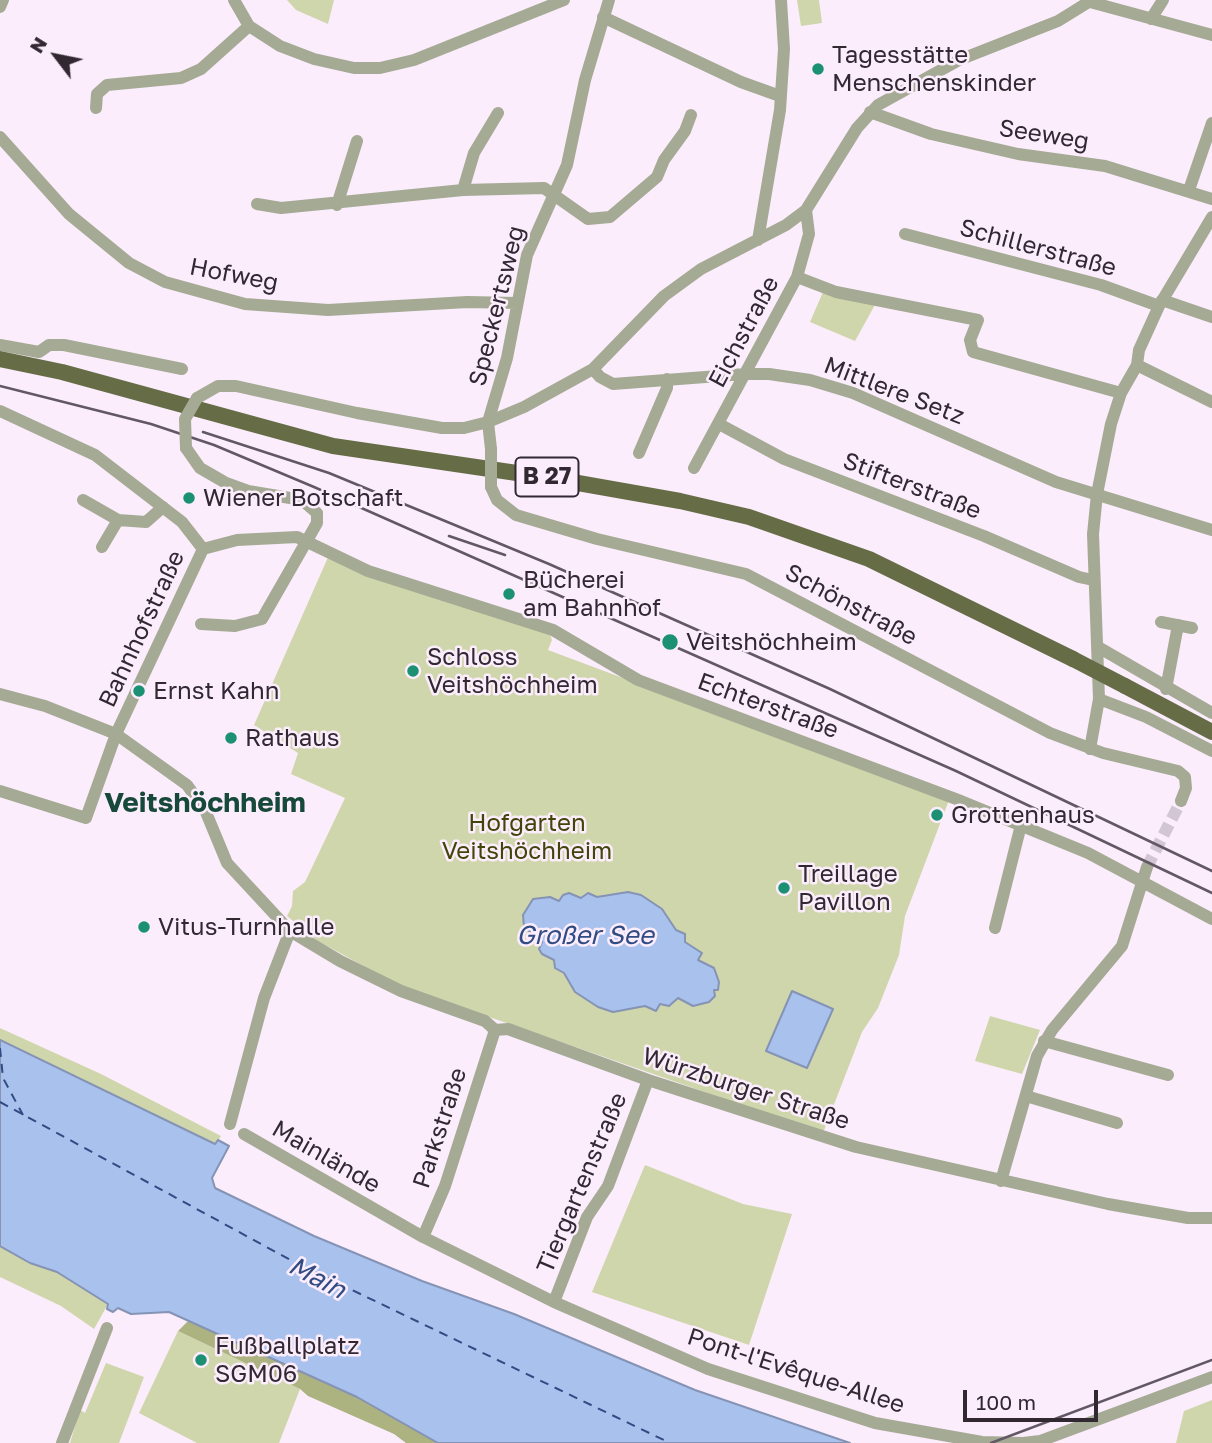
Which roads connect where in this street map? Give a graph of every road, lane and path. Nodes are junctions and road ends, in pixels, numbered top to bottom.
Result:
1 (3, 0) edge
2 (234, 0) edge
3 (564, 0) edge
4 (610, 0) edge
5 (781, 0) edge
6 (1163, 0) edge
7 (1091, 1) edge
8 (0, 7) edge
9 (603, 17) junction
10 (1151, 19) junction
11 (249, 26) junction
12 (1212, 35) edge
13 (780, 96) junction
14 (96, 108) dead end
15 (870, 112) junction
16 (498, 113) dead end
17 (691, 115) dead end
18 (1212, 123) edge
19 (0, 137) edge
20 (357, 141) dead end
21 (463, 190) junction
22 (1189, 190) junction
23 (553, 194) junction
24 (1212, 199) edge
25 (257, 204) dead end
26 (337, 205) junction
27 (806, 210) junction
28 (1212, 217) edge
29 (905, 234) dead end
30 (758, 240) junction
31 (797, 276) junction
32 (517, 303) junction
33 (1161, 303) junction
34 (1212, 317) edge
35 (0, 345) edge
36 (0, 359) edge
37 (1138, 365) junction
38 (182, 369) dead end
39 (593, 369) junction
40 (745, 374) junction
41 (667, 379) junction
42 (1121, 393) junction
43 (1212, 402) edge
44 (0, 411) edge
45 (488, 422) junction
46 (719, 424) junction
47 (639, 453) dead end
48 (694, 468) dead end
49 (1097, 494) junction
50 (83, 500) dead end
51 (163, 507) junction
52 (118, 520) junction
53 (1212, 530) edge
54 (308, 539) junction
55 (102, 547) dead end
56 (203, 549) junction
57 (1093, 580) junction
58 (1161, 622) dead end
59 (201, 624) dead end
60 (1178, 625) junction
61 (1192, 628) dead end
62 (1098, 646) junction
63 (1166, 688) junction
64 (0, 694) edge
65 (1099, 699) junction
66 (1212, 713) edge
67 (1212, 732) edge
68 (116, 734) junction
69 (1090, 749) junction
70 (1212, 751) edge
71 (0, 791) edge
72 (1181, 801) tunnel mouth
73 (1021, 825) junction
74 (1147, 867) tunnel mouth
75 (1142, 881) junction
76 (1212, 919) edge
77 (995, 928) dead end
78 (290, 931) junction
79 (495, 1030) junction
80 (1044, 1041) junction
81 (1168, 1075) dead end
82 (648, 1080) junction
83 (1026, 1096) junction
84 (1117, 1123) dead end
85 (230, 1124) dead end
86 (244, 1134) dead end
87 (1000, 1181) junction
88 (1212, 1218) edge
89 (423, 1237) junction
90 (554, 1302) junction
91 (107, 1328) dead end
92 (1212, 1377) edge
93 (62, 1443) edge

1 - 8 street
2 - 11 street
3 - 11 street
4 - 9 street, Speckertsweg
5 - 13 street
6 - 10 street
7 - 10 street
7 - 15 street
9 - 13 street
9 - 23 street, Speckertsweg
10 - 12 street
11 - 14 street
13 - 30 street
15 - 22 street, Seeweg
15 - 27 street
16 - 21 street
17 - 23 street
18 - 22 street
19 - 32 street, Hofweg
20 - 26 street
21 - 23 street
21 - 26 street
22 - 24 street, Seeweg
23 - 32 street, Speckertsweg
25 - 26 street
27 - 30 street
27 - 31 street, Eichstraße
28 - 33 street
29 - 33 street, Schillerstraße
30 - 39 street
31 - 40 street, Eichstraße
31 - 42 street
32 - 45 street, Speckertsweg
33 - 34 street, Schillerstraße
33 - 37 street
35 - 38 street
36 - 67 main road, B 27, bridge
37 - 42 street
37 - 43 street
39 - 41 street, Mittlere Setz
39 - 45 street
40 - 41 street, Mittlere Setz
40 - 46 street, Eichstraße
40 - 49 street, Mittlere Setz
41 - 47 street
42 - 49 street
44 - 51 street
45 - 54 street, bridge
45 - 69 street, Schönstraße, bridge
46 - 48 street, Eichstraße
46 - 57 street, Stifterstraße
49 - 53 street, Mittlere Setz
49 - 57 street
50 - 52 street
51 - 52 street
51 - 56 street
52 - 55 street
54 - 56 street, Bahnhofstraße
54 - 59 street
54 - 73 street, Echterstraße
56 - 68 street, Bahnhofstraße
57 - 62 street
58 - 60 street
60 - 61 street
60 - 63 street
62 - 63 street
62 - 65 street
63 - 66 street
64 - 68 street, Würzburger Straße
65 - 69 street
65 - 70 street
68 - 71 street, Bahnhofstraße
68 - 78 street, Würzburger Straße
69 - 72 street, Schönstraße
73 - 75 street, Echterstraße
73 - 77 street
74 - 75 street
75 - 76 street, Echterstraße
75 - 80 street
78 - 79 street, Würzburger Straße
78 - 85 street
79 - 82 street, Würzburger Straße
79 - 89 street, Parkstraße
80 - 81 street
80 - 83 street
82 - 87 street, Würzburger Straße
82 - 90 street, Tiergartenstraße
83 - 84 street
83 - 87 street
86 - 89 street, Mainlände
87 - 88 street, Würzburger Straße
89 - 90 street, Pont-l'Evêque-Allee
90 - 92 street, Pont-l'Evêque-Allee
91 - 93 street

